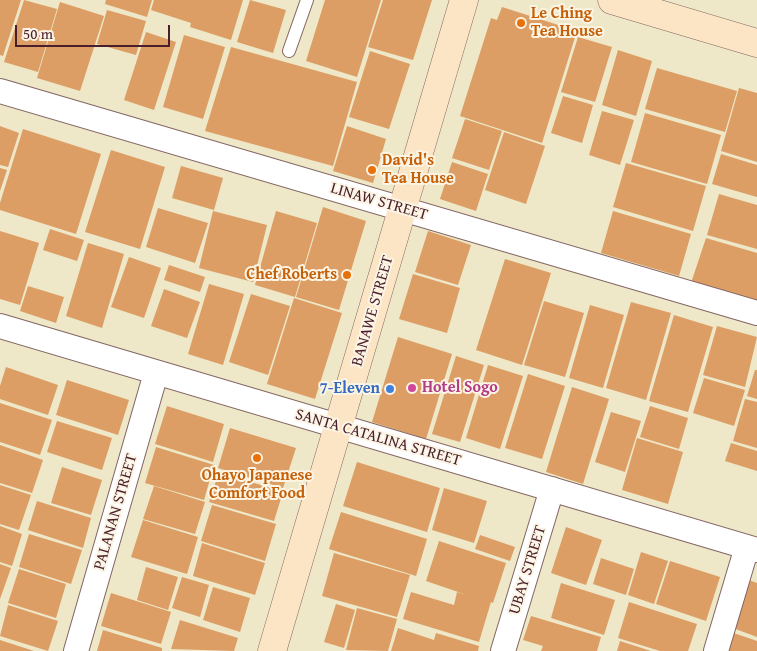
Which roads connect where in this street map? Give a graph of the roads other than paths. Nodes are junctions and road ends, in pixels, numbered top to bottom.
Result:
1 (307, 0) edge
2 (464, 0) edge
3 (612, 0) edge
4 (757, 43) edge
5 (289, 51) dead end
6 (0, 91) edge
7 (403, 209) junction
8 (757, 313) edge
9 (0, 326) edge
10 (156, 373) junction
11 (339, 427) junction
12 (552, 490) junction
13 (752, 548) edge
14 (76, 651) edge
15 (272, 651) edge
16 (503, 651) edge
17 (716, 651) edge

1 - 5 lane
2 - 7 main road, BANAWE STREET
3 - 4 main road
6 - 7 street, LINAW STREET
7 - 8 street, LINAW STREET
7 - 11 main road, BANAWE STREET
9 - 10 street, SANTA CATALINA STREET
10 - 11 street, SANTA CATALINA STREET
10 - 14 street, PALANAN STREET
11 - 12 street, SANTA CATALINA STREET
11 - 15 main road, BANAWE STREET
12 - 13 street, SANTA CATALINA STREET
12 - 16 street, UBAY STREET
13 - 17 street

